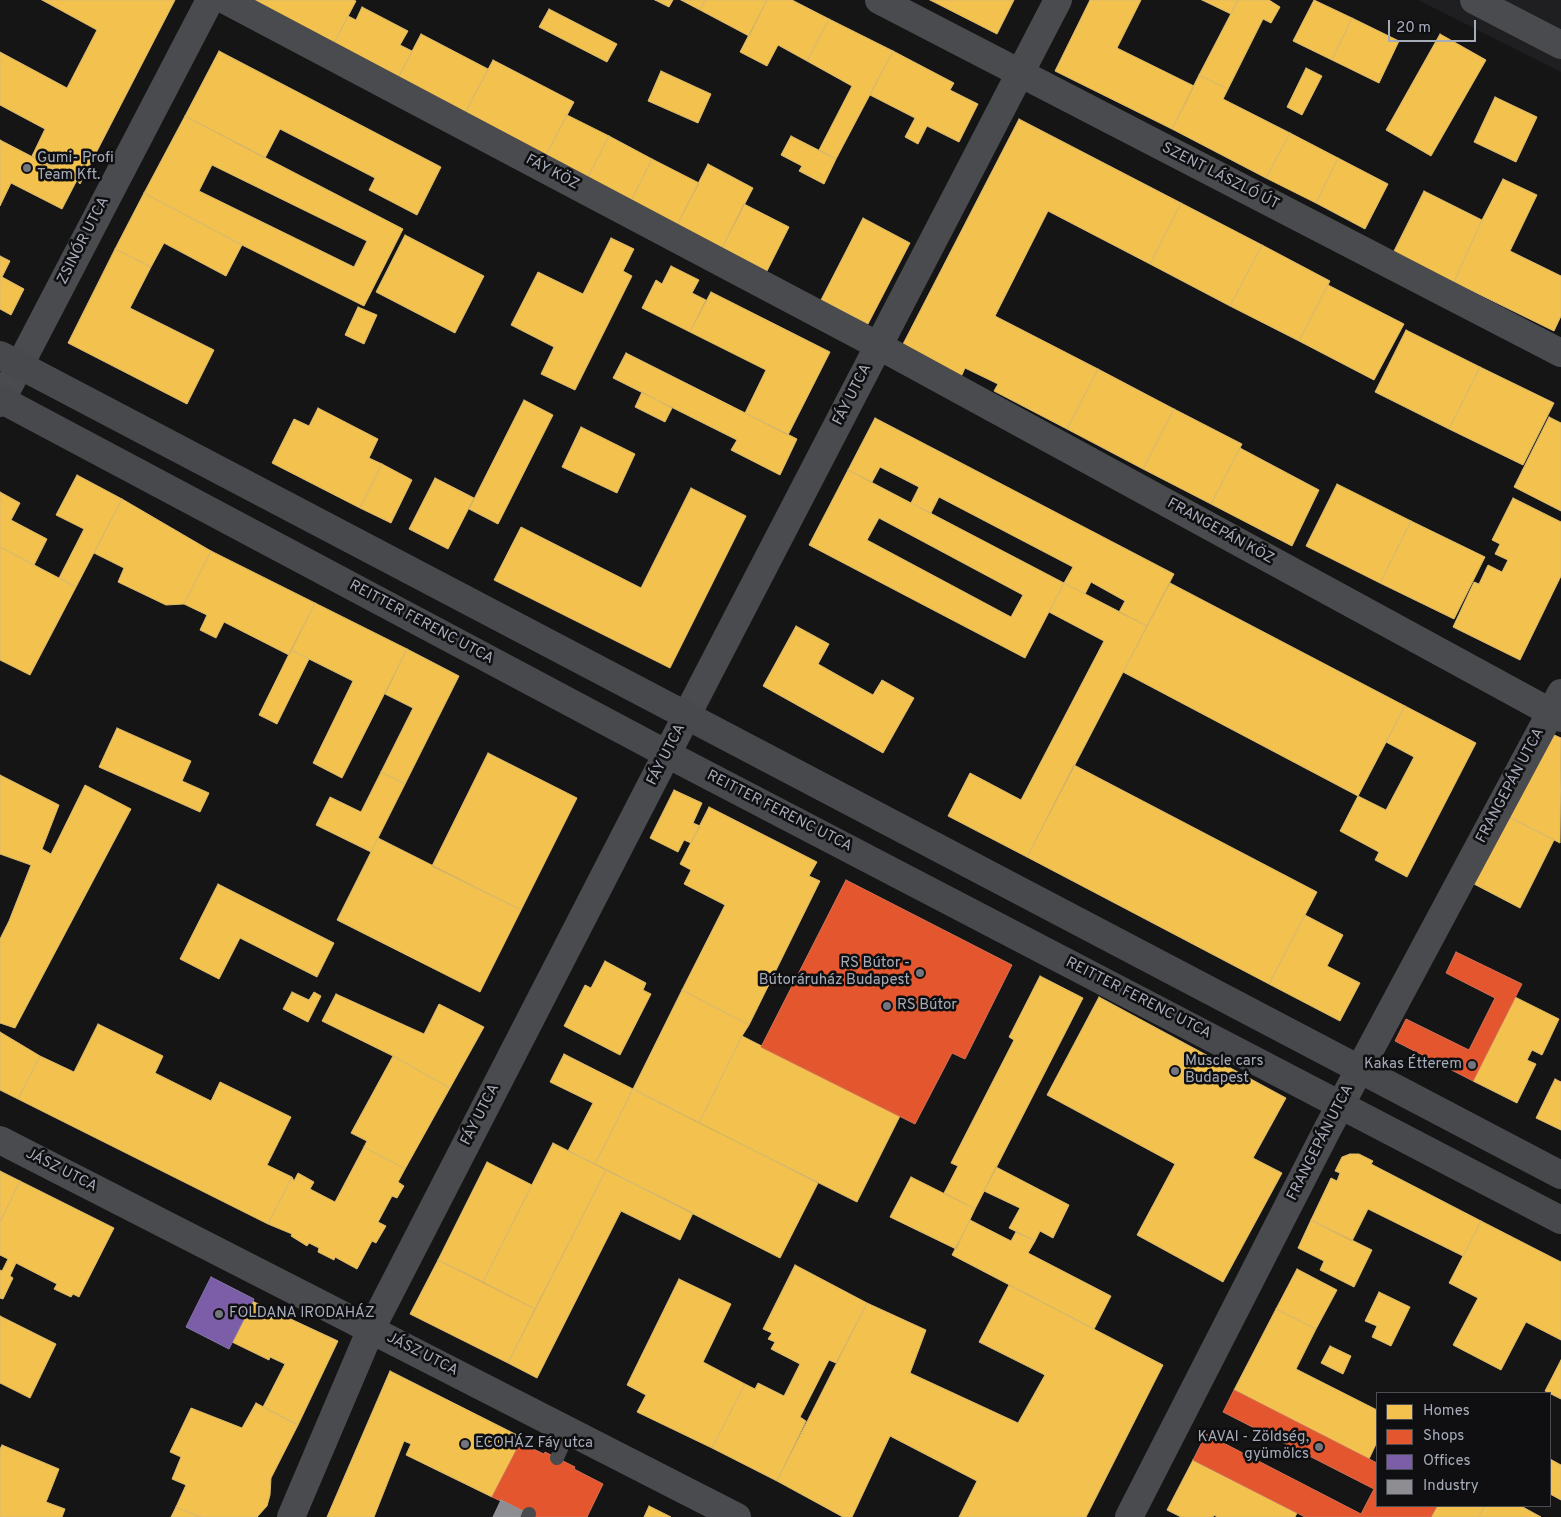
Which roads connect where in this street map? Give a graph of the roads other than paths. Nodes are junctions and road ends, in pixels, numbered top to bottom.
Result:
1 (210, 0) edge
2 (225, 0) edge
3 (879, 0) edge
4 (1058, 0) edge
5 (1474, 0) edge
6 (1561, 45) edge
7 (1019, 74) junction
8 (879, 346) junction
9 (1561, 353) edge
10 (9, 360) edge
11 (0, 400) edge
12 (1557, 708) edge
13 (686, 717) junction
14 (667, 754) junction
15 (1070, 918) junction
16 (1052, 954) junction
17 (1359, 1070) junction
18 (1341, 1104) junction
19 (0, 1140) edge
20 (1561, 1175) edge
21 (1561, 1220) edge
22 (371, 1329) junction
23 (569, 1431) junction
24 (557, 1458) dead end
25 (291, 1517) edge
26 (736, 1517) edge
27 (1129, 1517) edge

1 - 10 street, ZSINÓR UTCA
2 - 8 street, FÁY KÖZ
3 - 7 street, SZENT LÁSZLÓ ÚT
4 - 7 street, FÁY UTCA
5 - 6 street
7 - 8 street, FÁY UTCA
7 - 9 street, SZENT LÁSZLÓ ÚT
8 - 12 street, FRANGEPÁN KÖZ
8 - 13 street, FÁY UTCA
10 - 11 street, ZSINÓR UTCA
10 - 13 street
11 - 14 street, REITTER FERENC UTCA
12 - 17 street, FRANGEPÁN UTCA
13 - 14 street, FÁY UTCA
13 - 15 street
14 - 16 street, REITTER FERENC UTCA
14 - 22 street, FÁY UTCA
15 - 16 street
15 - 17 street
16 - 18 street, REITTER FERENC UTCA
17 - 18 street, FRANGEPÁN UTCA
17 - 20 street
18 - 21 street, REITTER FERENC UTCA
18 - 27 street, FRANGEPÁN UTCA
19 - 22 street, JÁSZ UTCA
22 - 23 street, JÁSZ UTCA
22 - 25 street, FÁY UTCA
23 - 24 lane
23 - 26 street, JÁSZ UTCA

